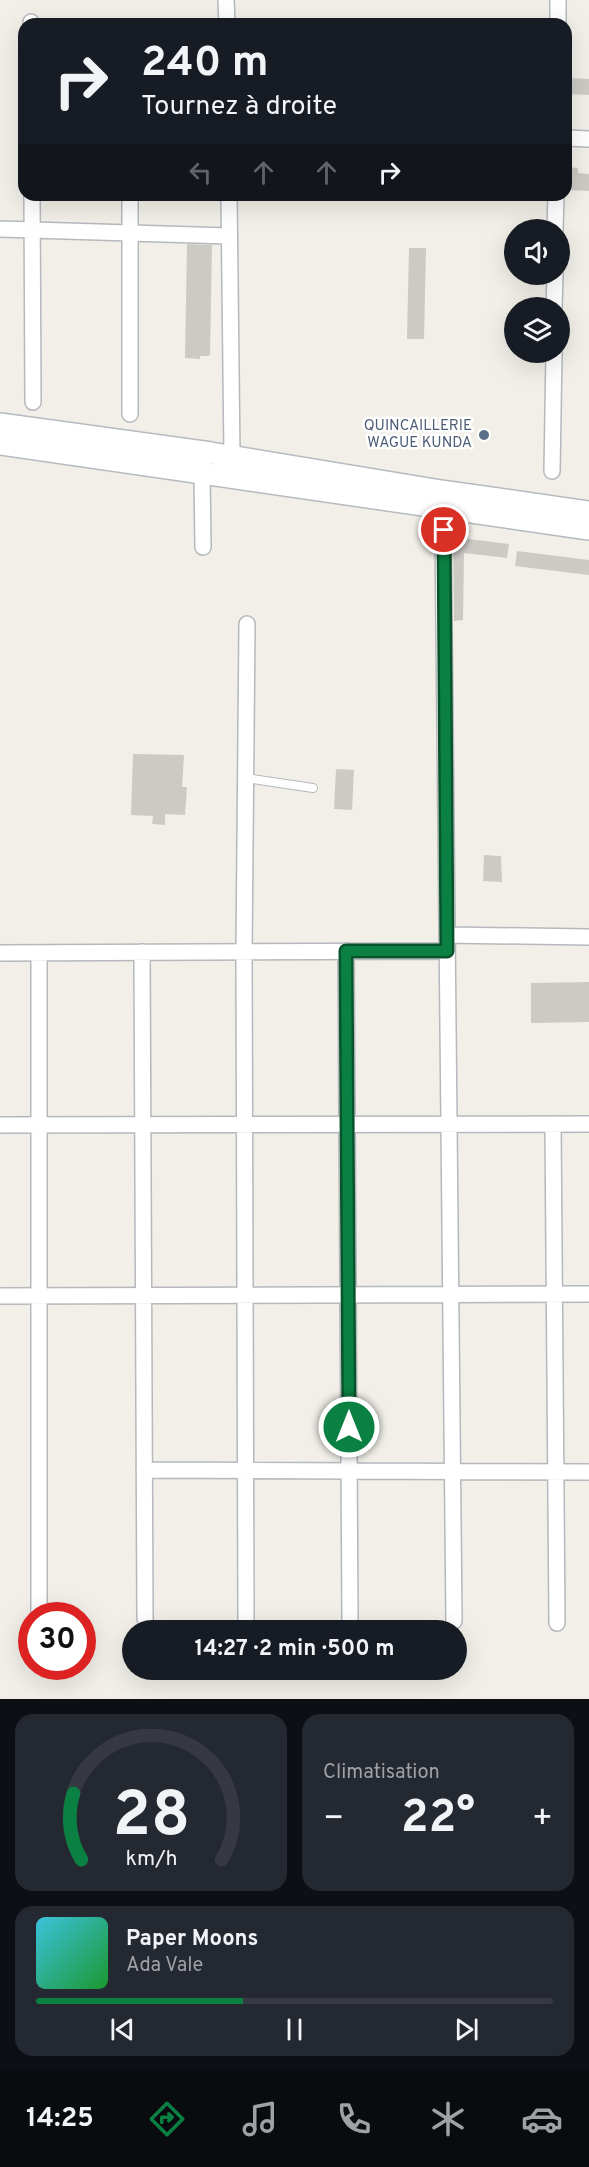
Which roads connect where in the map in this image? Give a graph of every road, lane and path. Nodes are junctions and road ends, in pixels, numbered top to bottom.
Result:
1 (226, 0) edge
2 (558, 0) edge
3 (226, 18) edge
4 (558, 18) edge
5 (572, 138) edge
6 (589, 139) edge
7 (32, 201) edge
8 (130, 201) edge
9 (229, 201) edge
10 (556, 201) edge
11 (555, 219) edge
12 (0, 229) edge
13 (32, 230) junction
14 (130, 233) junction
15 (229, 236) junction
16 (554, 363) edge
17 (33, 402) dead end
18 (129, 414) dead end
19 (0, 424) edge
20 (0, 444) edge
21 (232, 456) junction
22 (552, 471) dead end
23 (202, 473) junction
24 (589, 512) edge
25 (589, 529) edge
26 (444, 530) dead end
27 (203, 547) dead end
28 (247, 624) dead end
29 (246, 778) junction
30 (313, 788) dead end
31 (447, 935) junction
32 (589, 937) edge
33 (346, 951) junction
34 (447, 951) junction
35 (39, 952) junction
36 (142, 952) junction
37 (244, 952) junction
38 (0, 953) edge
39 (347, 1124) junction
40 (449, 1124) junction
41 (553, 1124) junction
42 (589, 1124) edge
43 (0, 1125) edge
44 (39, 1125) junction
45 (143, 1125) junction
46 (245, 1125) junction
47 (589, 1294) edge
48 (245, 1295) junction
49 (348, 1295) junction
50 (450, 1295) junction
51 (554, 1295) junction
52 (0, 1296) edge
53 (39, 1296) junction
54 (143, 1296) junction
55 (144, 1470) junction
56 (246, 1470) junction
57 (349, 1471) junction
58 (452, 1471) junction
59 (556, 1471) junction
60 (589, 1472) edge
61 (39, 1602) edge
62 (145, 1619) dead end
63 (246, 1620) edge
64 (350, 1620) edge
65 (453, 1620) edge
66 (557, 1623) dead end

1 - 3 street
2 - 4 street
5 - 6 street
7 - 13 street
8 - 14 street
9 - 15 street
10 - 11 street
12 - 13 street
13 - 14 street
13 - 17 street
14 - 15 street
14 - 18 street
15 - 21 street
16 - 22 street
19 - 21 main road
20 - 23 main road
21 - 24 main road
23 - 25 main road
23 - 27 street
26 - 31 street
28 - 29 street
29 - 30 lane
29 - 37 street
31 - 32 street
31 - 34 street
33 - 34 street
33 - 37 street
33 - 39 street
34 - 40 street
35 - 36 street
35 - 38 street
35 - 44 street
36 - 37 street
36 - 45 street
37 - 46 street
39 - 40 street
39 - 46 street
39 - 49 street
40 - 41 street
40 - 50 street
41 - 42 street
41 - 51 street
43 - 44 street
44 - 45 street
44 - 53 street
45 - 46 street
45 - 54 street
46 - 48 street
47 - 51 street
48 - 49 street
48 - 54 street
48 - 56 street
49 - 50 street
49 - 57 street
50 - 51 street
50 - 58 street
51 - 59 street
52 - 53 street
53 - 54 street
53 - 61 street
54 - 55 street
55 - 56 street
55 - 62 street
56 - 57 street
56 - 63 street
57 - 58 street
57 - 64 street
58 - 59 street
58 - 65 street
59 - 60 street
59 - 66 street

